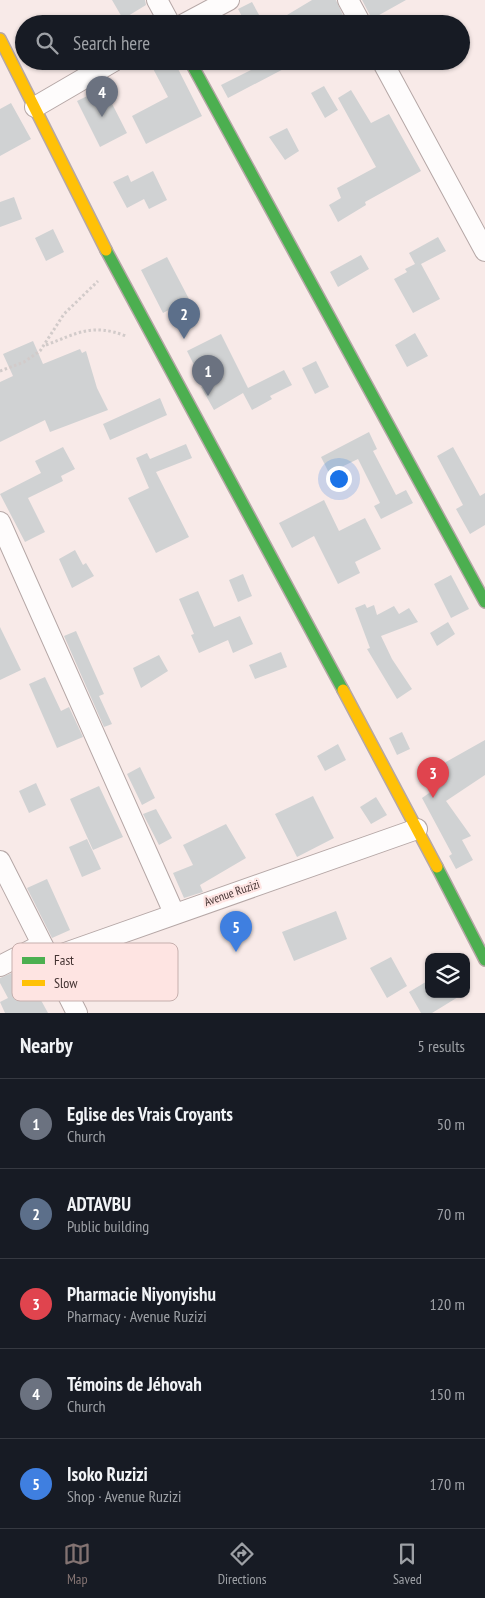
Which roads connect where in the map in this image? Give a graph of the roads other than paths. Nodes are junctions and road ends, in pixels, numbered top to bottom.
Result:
1 (157, 0) edge
2 (229, 0) edge
3 (348, 0) edge
4 (165, 15) edge
5 (201, 15) edge
6 (356, 15) edge
7 (0, 39) edge
8 (98, 70) edge
9 (195, 70) edge
10 (387, 70) edge
11 (8, 72) edge
12 (34, 107) junction
13 (485, 251) edge
14 (0, 522) edge
15 (485, 602) edge
16 (417, 828) junction
17 (0, 861) edge
18 (174, 913) junction
19 (41, 943) edge
20 (75, 943) edge
21 (485, 960) edge
22 (12, 962) edge
23 (0, 966) edge
24 (71, 1001) edge
25 (77, 1013) edge

1 - 4 street
2 - 5 street
3 - 6 street
7 - 11 main road
8 - 12 street
9 - 15 main road
10 - 13 street
11 - 12 main road
12 - 16 main road
14 - 18 street
16 - 18 street, Avenue Ruzizi
16 - 21 main road
17 - 19 street
18 - 20 street, Avenue Ruzizi
22 - 23 street, Avenue Ruzizi
24 - 25 street

